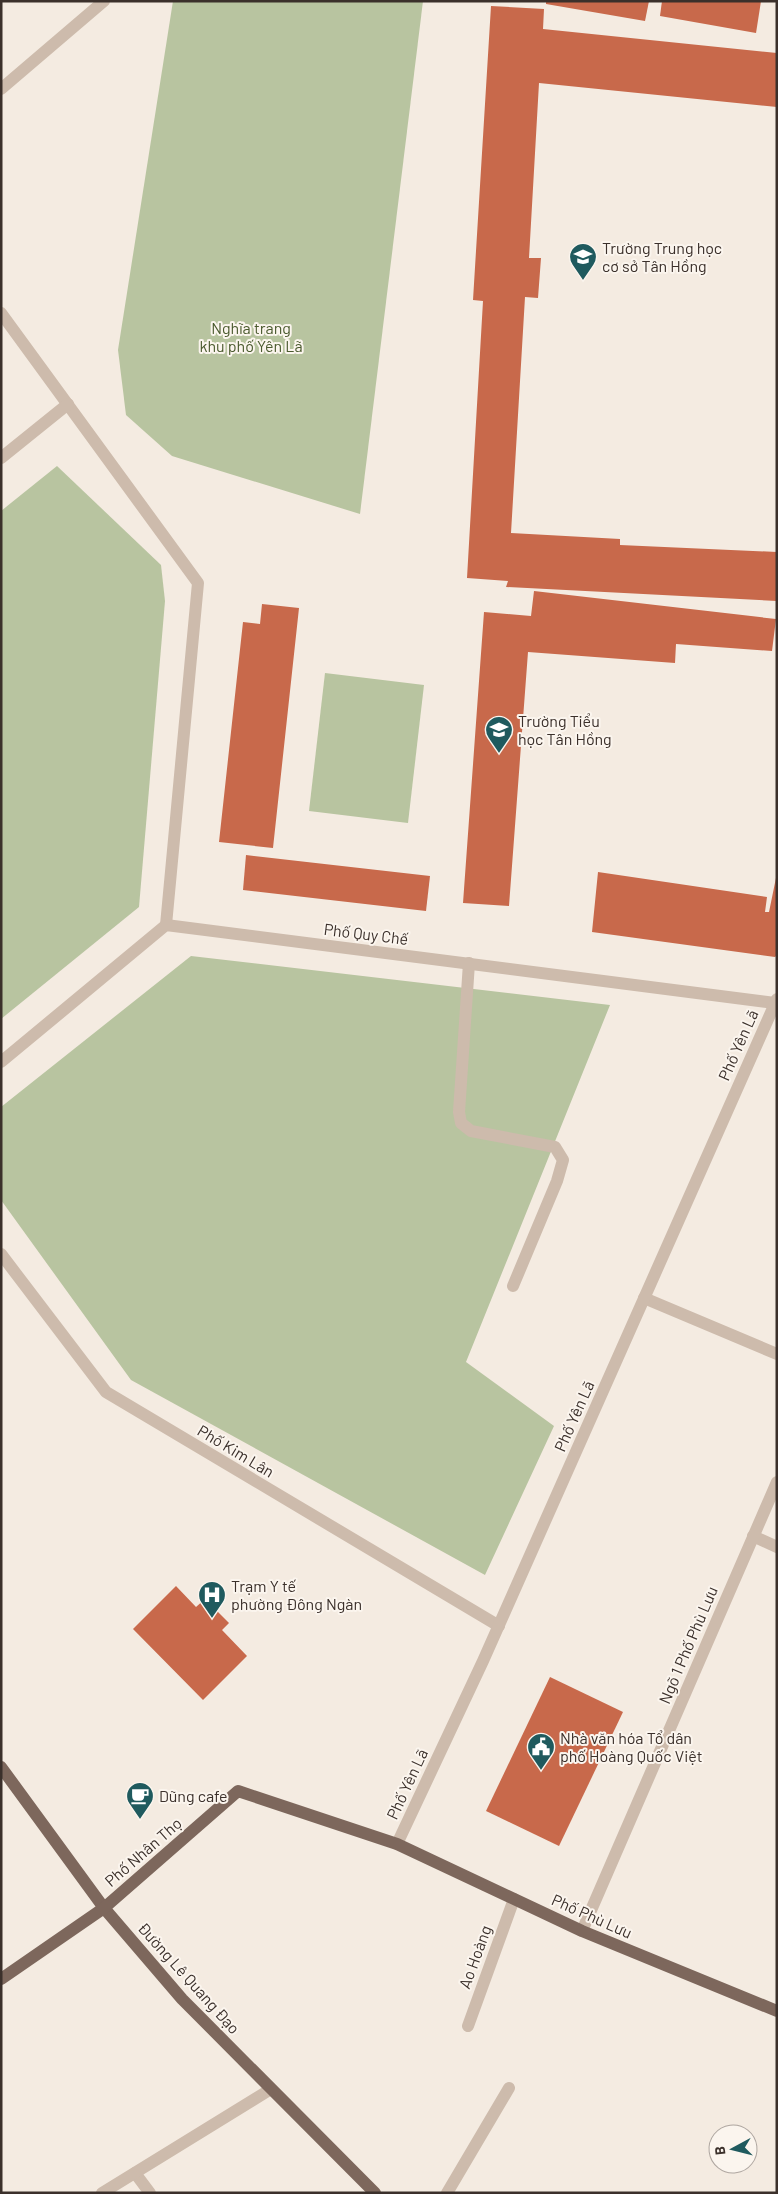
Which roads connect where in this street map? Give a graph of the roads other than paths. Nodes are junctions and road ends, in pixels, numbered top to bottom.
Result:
1 (104, 1) edge
2 (1, 90) edge
3 (1, 313) edge
4 (68, 404) junction
5 (1, 458) edge
6 (166, 925) junction
7 (468, 963) junction
8 (776, 1001) edge
9 (1, 1062) edge
10 (1, 1254) edge
11 (513, 1286) dead end
12 (644, 1298) junction
13 (777, 1354) edge
14 (777, 1482) edge
15 (753, 1536) junction
16 (777, 1547) edge
17 (499, 1626) junction
18 (1, 1767) edge
19 (397, 1844) junction
20 (514, 1899) junction
21 (104, 1908) junction
22 (582, 1931) junction
23 (1, 1979) edge
24 (777, 2011) edge
25 (468, 2026) dead end
26 (271, 2088) junction
27 (509, 2088) dead end
28 (135, 2173) junction
29 (102, 2193) edge
30 (150, 2193) edge
31 (375, 2193) edge
32 (447, 2193) edge

1 - 2 street
3 - 4 street
4 - 5 street
4 - 6 street
6 - 7 street, Phố Quy Chế
6 - 9 street
7 - 8 street, Phố Quy Chế
7 - 11 street
8 - 12 street, Phố Yên Lã
10 - 17 street, Phố Kim Lân
12 - 13 street
12 - 17 street, Phố Yên Lã
14 - 15 street, Ngõ 1 Phố Phù Lưu
15 - 16 street
15 - 22 street, Ngõ 1 Phố Phù Lưu
17 - 19 street, Phố Yên Lã
18 - 21 main road, Đường Lê Quang Đạo
19 - 20 main road, Phố Phù Lưu
19 - 21 main road, Phố Nhân Thọ
20 - 22 main road, Phố Phù Lưu
20 - 25 street, Ao Hoàng
21 - 23 main road, Phố Nhân Thọ
21 - 26 main road, Đường Lê Quang Đạo
22 - 24 main road, Phố Phù Lưu
26 - 28 street
26 - 31 main road, Đường Lê Quang Đạo
27 - 32 street
28 - 29 street
28 - 30 street

